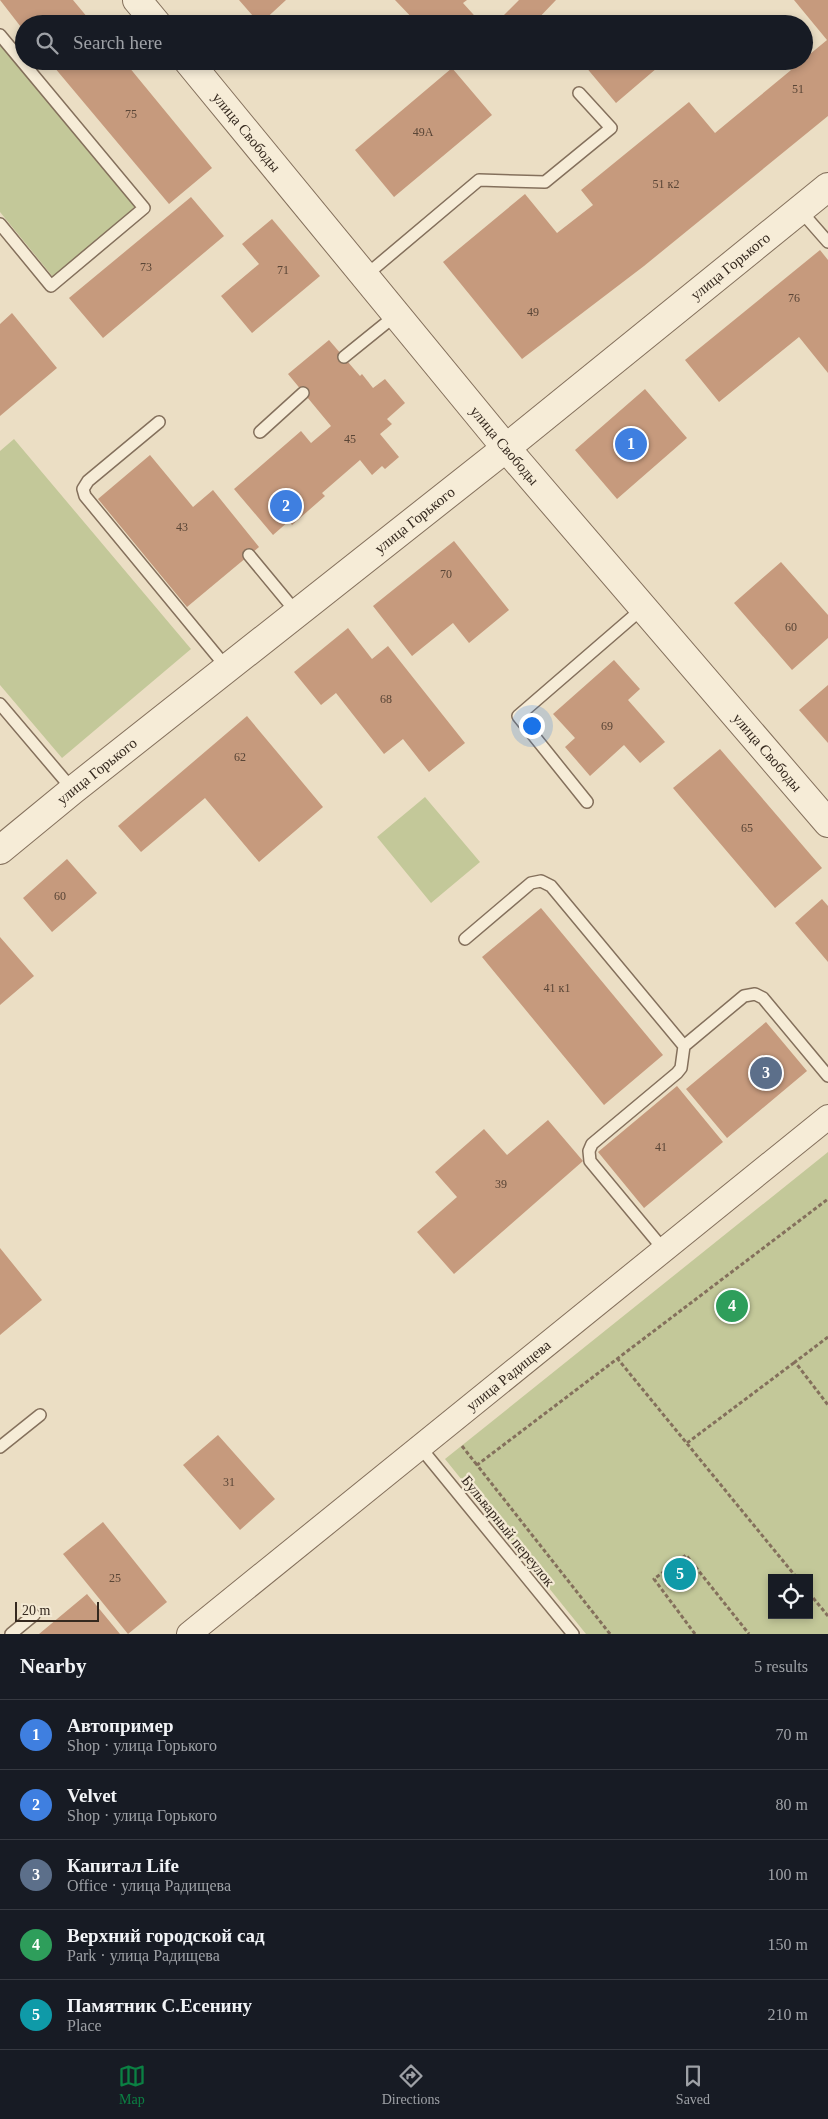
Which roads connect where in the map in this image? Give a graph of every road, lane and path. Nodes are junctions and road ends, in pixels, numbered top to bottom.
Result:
1 (137, 0) edge
2 (150, 15) edge
3 (0, 35) edge
4 (15, 53) edge
5 (29, 70) edge
6 (195, 70) edge
7 (579, 93) dead end
8 (828, 187) edge
9 (800, 209) junction
10 (0, 224) edge
11 (828, 242) edge
12 (365, 276) junction
13 (396, 315) junction
14 (344, 357) dead end
15 (303, 393) dead end
16 (159, 422) dead end
17 (260, 432) dead end
18 (506, 448) junction
19 (249, 555) dead end
20 (643, 608) junction
21 (297, 613) junction
22 (227, 668) junction
23 (0, 704) edge
24 (72, 790) junction
25 (587, 802) dead end
26 (828, 823) edge
27 (0, 850) edge
28 (465, 939) dead end
29 (684, 1046) junction
30 (828, 1076) edge
31 (828, 1117) edge
32 (828, 1198) edge
33 (664, 1250) junction
34 (828, 1337) edge
35 (617, 1358) junction
36 (795, 1362) junction
37 (828, 1405) edge
38 (40, 1415) dead end
39 (687, 1443) junction
40 (0, 1447) edge
41 (420, 1447) junction
42 (794, 1574) edge
43 (813, 1598) edge
44 (34, 1615) dead end
45 (828, 1616) edge
46 (12, 1634) edge
47 (189, 1634) edge
48 (573, 1634) edge
49 (610, 1634) edge
50 (695, 1634) edge
51 (748, 1634) edge

1 - 2 street
3 - 4 lane
5 - 10 lane
6 - 12 street, улица Свободы
7 - 12 lane
8 - 9 street, улица Горького
9 - 11 lane
9 - 18 street, улица Горького
12 - 13 street, улица Свободы
13 - 14 lane
13 - 18 street, улица Свободы
15 - 17 lane
16 - 22 lane
18 - 20 street, улица Свободы
18 - 21 street, улица Горького
19 - 21 lane
20 - 25 lane
20 - 26 street, улица Свободы
21 - 22 street, улица Горького
22 - 24 street, улица Горького
23 - 24 lane
24 - 27 street, улица Горького
28 - 29 lane
29 - 30 lane
29 - 33 lane
31 - 33 street, улица Радищева
32 - 35 path
33 - 41 street, улица Радищева
34 - 36 path
35 - 39 path
35 - 49 path
36 - 37 path
36 - 39 path
38 - 40 lane
39 - 42 path
41 - 47 street, улица Радищева
41 - 48 lane, Бульварный переулок
43 - 45 path
44 - 46 lane
50 - 51 path

